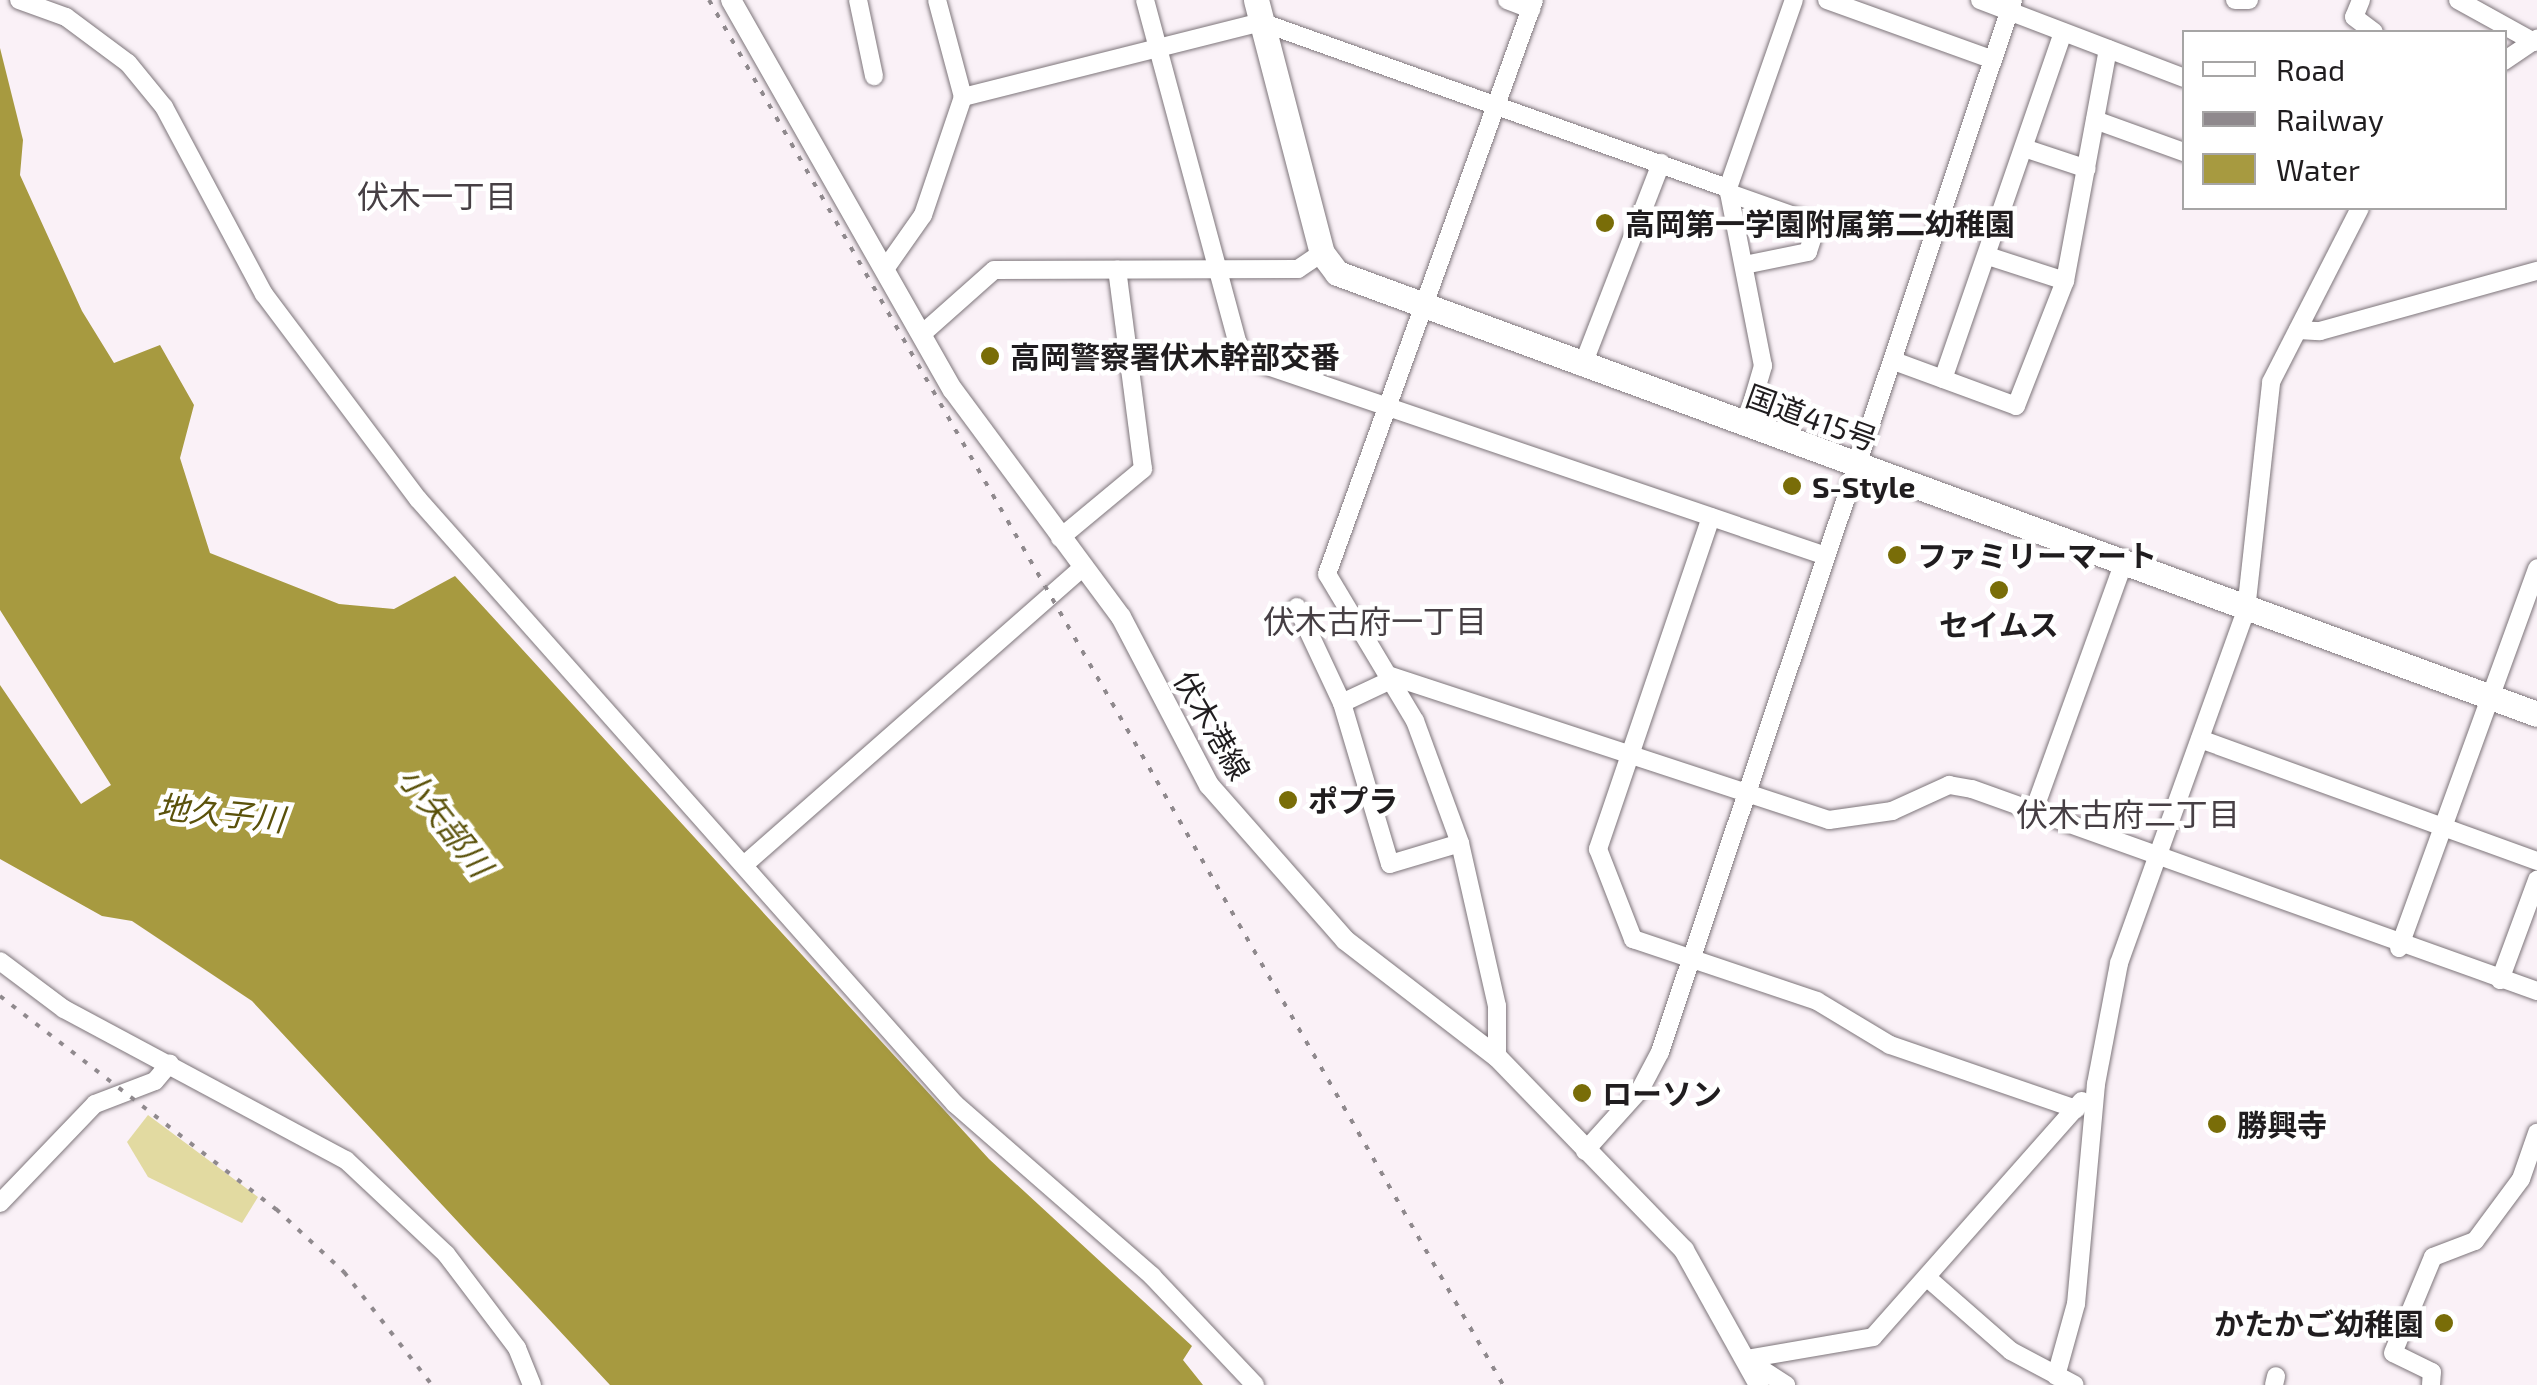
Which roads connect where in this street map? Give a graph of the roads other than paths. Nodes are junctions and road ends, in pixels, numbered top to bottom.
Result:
1 (19, 0) edge
2 (732, 0) edge
3 (858, 0) edge
4 (937, 0) edge
5 (1145, 0) edge
6 (1507, 0) edge
7 (1794, 0) edge
8 (1827, 0) edge
9 (1980, 0) edge
10 (2235, 0) edge
11 (2250, 0) edge
12 (2361, 0) edge
13 (2458, 0) edge
14 (1533, 4) edge
15 (2010, 6) edge
16 (1258, 11) edge
17 (2371, 30) edge
18 (2062, 32) junction
19 (2535, 40) edge
20 (1158, 46) junction
21 (2108, 49) junction
22 (1991, 59) junction
23 (2507, 60) edge
24 (874, 76) dead end
25 (2182, 77) edge
26 (963, 97) junction
27 (1496, 105) junction
28 (2095, 120) junction
29 (2024, 148) junction
30 (2182, 151) edge
31 (1661, 163) junction
32 (2087, 169) junction
33 (1729, 190) junction
34 (2359, 210) edge
35 (1322, 253) junction
36 (1988, 256) junction
37 (1744, 265) junction
38 (885, 269) junction
39 (1117, 270) junction
40 (2537, 271) edge
41 (1224, 272) junction
42 (2065, 281) junction
43 (1423, 309) junction
44 (2298, 330) junction
45 (922, 334) junction
46 (1894, 361) junction
47 (1584, 368) junction
48 (1943, 379) junction
49 (1385, 413) junction
50 (1744, 427) junction
51 (1859, 470) junction
52 (1711, 517) junction
53 (1060, 538) junction
54 (1826, 556) junction
55 (2122, 564) junction
56 (1083, 567) junction
57 (2537, 568) edge
58 (1298, 607) dead end
59 (2246, 610) junction
60 (1392, 677) junction
61 (2490, 697) junction
62 (1342, 703) junction
63 (2537, 714) edge
64 (2200, 739) junction
65 (1633, 756) junction
66 (1745, 795) junction
67 (2033, 812) junction
68 (2444, 827) junction
69 (1460, 843) junction
70 (2155, 859) junction
71 (2537, 861) edge
72 (744, 866) junction
73 (2537, 880) edge
74 (2399, 948) junction
75 (1690, 959) junction
76 (0, 961) edge
77 (2500, 980) junction
78 (2537, 991) edge
79 (1496, 1056) junction
80 (170, 1063) junction
81 (2096, 1084) junction
82 (2076, 1109) junction
83 (2537, 1133) edge
84 (1585, 1151) junction
85 (0, 1203) edge
86 (1931, 1281) junction
87 (1746, 1359) junction
88 (2056, 1376) junction
89 (532, 1385) edge
90 (1256, 1385) edge
91 (1759, 1385) edge
92 (1786, 1385) edge
93 (2075, 1385) edge
94 (2431, 1385) edge

1 - 72 street
2 - 38 main road, 伏木港線
3 - 24 street
4 - 26 street
5 - 20 street
6 - 14 street
7 - 33 street
8 - 22 street
9 - 15 street
10 - 11 street
12 - 17 street
13 - 19 street
14 - 27 street
15 - 18 street
15 - 22 street
16 - 20 street
16 - 27 street
16 - 35 highway
18 - 21 street
18 - 29 street
19 - 23 street
20 - 26 street
20 - 41 street
21 - 25 street
21 - 28 street
22 - 46 street
26 - 38 street
27 - 31 street
27 - 43 street
28 - 30 street
28 - 32 street
29 - 32 street
29 - 36 street
31 - 33 street
31 - 47 street
32 - 42 street
33 - 37 street
33 - 37 street
34 - 44 street
35 - 41 street
35 - 43 highway, 国道415号
36 - 42 street
36 - 48 street
37 - 50 street
38 - 45 main road, 伏木港線
39 - 41 street
39 - 45 street
39 - 53 street
40 - 44 street
41 - 49 street
42 - 48 street
43 - 47 highway, 国道415号
43 - 49 street
44 - 59 street
45 - 53 main road, 伏木港線
46 - 48 street
46 - 51 street
47 - 50 highway, 国道415号
49 - 52 street
49 - 60 street
50 - 51 highway, 国道415号
51 - 54 street
51 - 55 highway, 国道415号
52 - 54 street
52 - 65 street
53 - 56 main road, 伏木港線
54 - 66 street
55 - 59 highway, 国道415号
55 - 67 street
56 - 72 street
56 - 79 main road, 伏木港線
57 - 61 street
58 - 62 street
59 - 61 highway, 国道415号
59 - 64 street
60 - 62 street
60 - 65 street
60 - 69 street
61 - 63 highway, 国道415号
61 - 68 street
62 - 69 street
64 - 68 street
64 - 70 street
65 - 66 street
65 - 75 street
66 - 67 street
66 - 75 street
67 - 70 street
68 - 71 street
68 - 74 street
69 - 79 street
70 - 74 street
70 - 81 street
72 - 90 street
73 - 77 street
74 - 77 street
75 - 82 street
75 - 84 street
76 - 80 street
77 - 78 street
79 - 84 main road, 伏木港線
80 - 85 street
80 - 89 street
81 - 82 street
81 - 88 street
82 - 86 street
83 - 94 street
84 - 87 main road, 伏木港線
86 - 87 street
86 - 88 street
87 - 91 main road, 伏木港線
87 - 92 street
88 - 93 street

